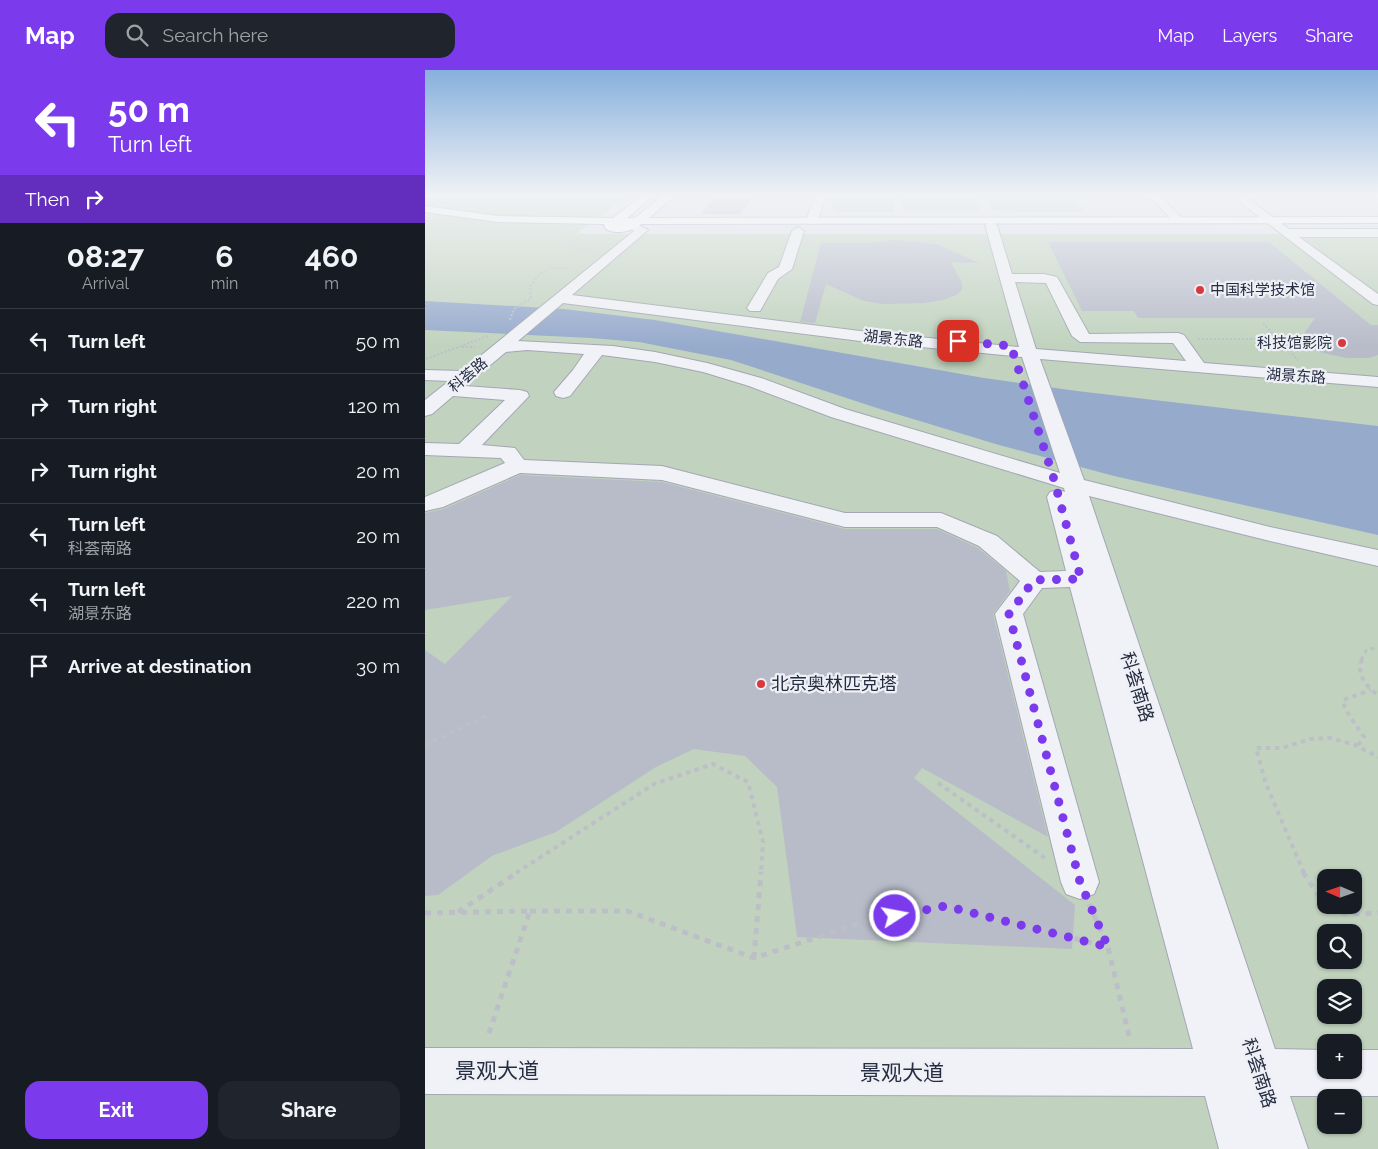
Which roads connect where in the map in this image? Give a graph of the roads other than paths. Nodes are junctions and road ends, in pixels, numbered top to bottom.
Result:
1 (622, 246) edge
2 (793, 246) edge
3 (997, 246) edge
4 (1306, 246) edge
5 (1007, 278) junction
6 (1378, 300) edge
7 (556, 301) junction
8 (607, 301) junction
9 (755, 308) dead end
10 (916, 332) dead end
11 (508, 341) junction
12 (1018, 347) junction
13 (598, 350) junction
14 (1196, 363) junction
15 (425, 375) edge
16 (466, 376) junction
17 (1378, 377) edge
18 (1026, 380) junction
19 (1378, 382) edge
20 (450, 390) junction
21 (563, 392) dead end
22 (425, 410) edge
23 (425, 449) edge
24 (465, 450) junction
25 (517, 466) junction
26 (1060, 471) junction
27 (425, 504) edge
28 (1378, 558) edge
29 (1081, 579) junction
30 (1034, 580) junction
31 (1080, 882) road end
32 (425, 1071) edge
33 (1378, 1073) edge
34 (1241, 1074) junction
35 (1244, 1149) edge
36 (1283, 1149) edge

1 - 7 street, 科荟路
2 - 9 street
3 - 5 street, 科荟南路
4 - 6 street
5 - 12 street, 科荟南路
5 - 14 street
7 - 8 street, 湖景东路
7 - 11 street, 科荟路
8 - 10 street
8 - 12 street, 湖景东路
11 - 13 street
11 - 16 street, 科荟路
12 - 14 street, 湖景东路
12 - 18 street, 科荟南路
12 - 18 street, 科荟南路
12 - 19 street, 湖景东路
13 - 21 street
13 - 26 street
14 - 17 street, 湖景东路
15 - 16 street
16 - 20 street, 科荟路
18 - 26 street, 科荟南路
20 - 22 street, 科荟路
20 - 24 street
23 - 24 street
24 - 25 street
25 - 27 street
25 - 30 street
26 - 28 street
26 - 29 street, 科荟南路
26 - 34 street, 科荟南路
29 - 30 street
29 - 34 street, 科荟南路
30 - 31 street
32 - 34 street, 景观大道
33 - 34 street, 景观大道
34 - 35 street, 科荟南路
34 - 36 street, 科荟南路

